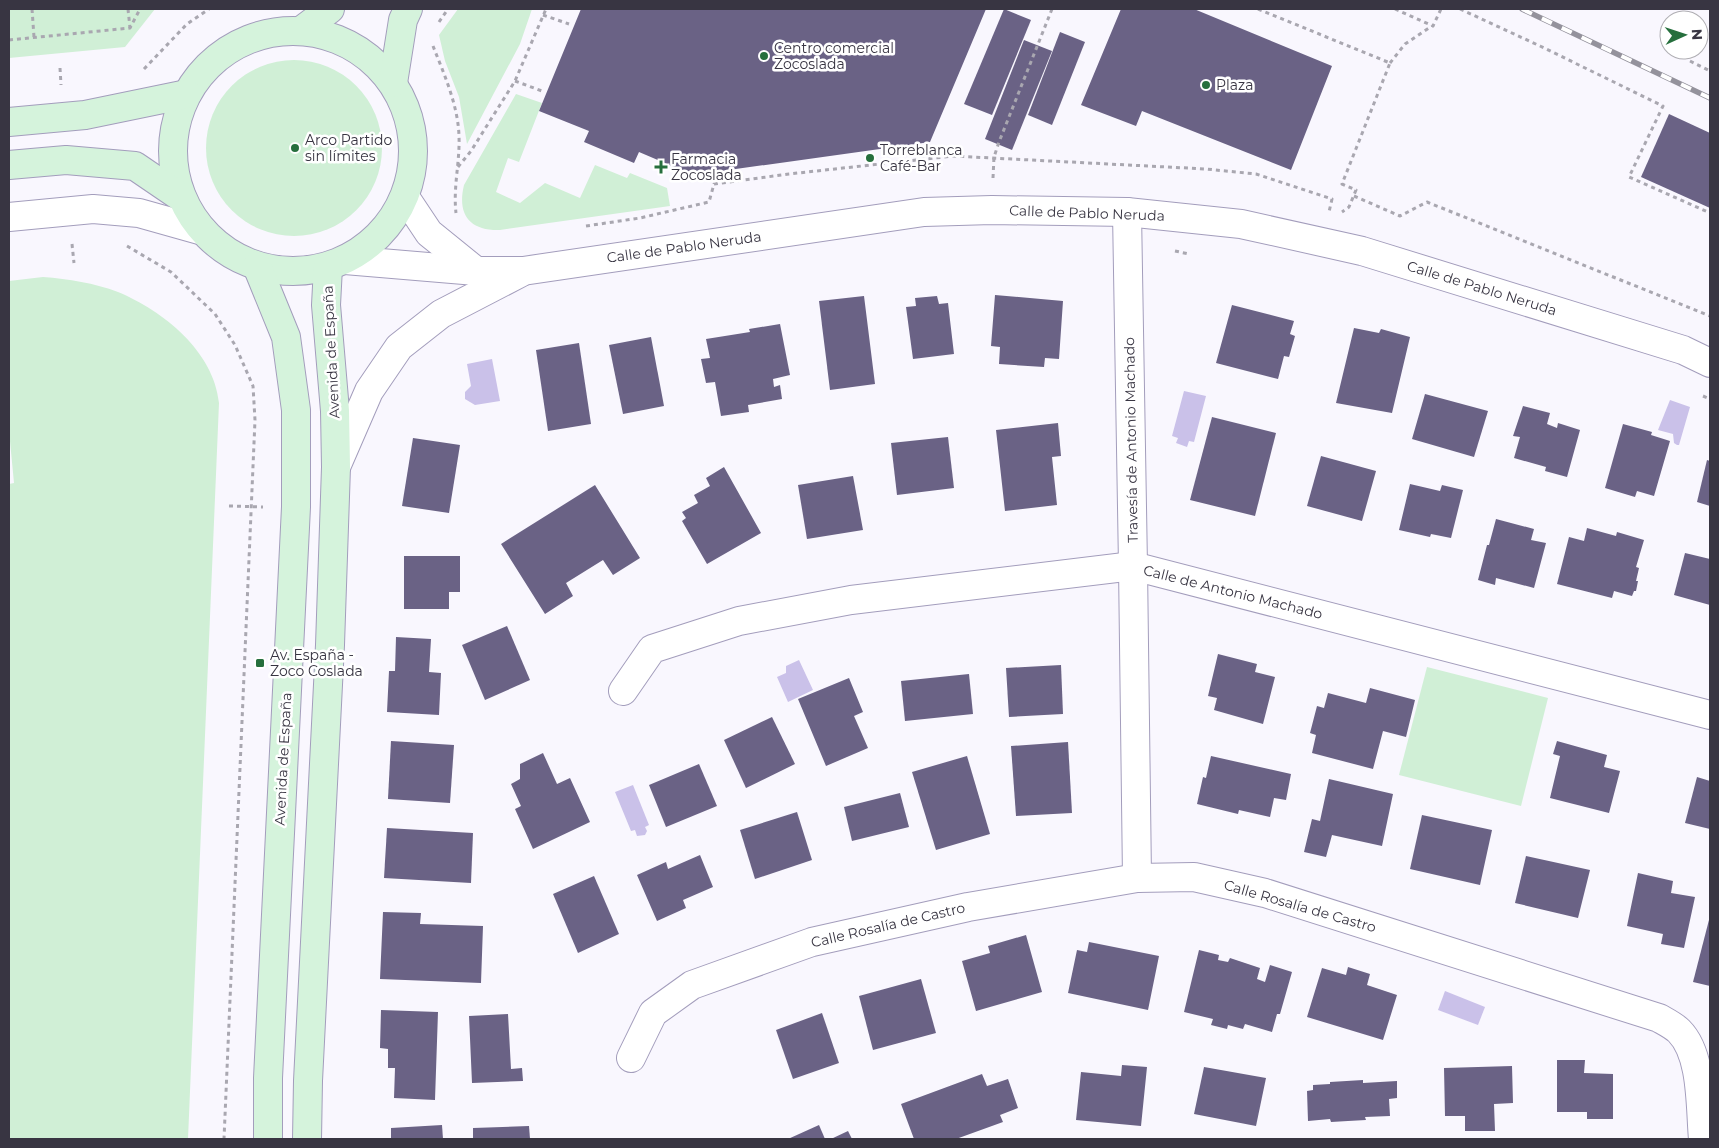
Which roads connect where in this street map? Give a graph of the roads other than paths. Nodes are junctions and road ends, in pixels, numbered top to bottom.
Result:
1 (330, 9) edge
2 (408, 9) edge
3 (302, 30) junction
4 (393, 83) junction
5 (187, 94) junction
6 (9, 122) edge
7 (9, 165) edge
8 (405, 196) junction
9 (182, 198) junction
10 (1127, 212) junction
11 (9, 217) edge
12 (203, 231) junction
13 (336, 263) junction
14 (257, 266) junction
15 (476, 271) junction
16 (523, 271) junction
17 (1710, 363) edge
18 (336, 467) junction
19 (1133, 566) junction
20 (623, 691) dead end
21 (1710, 714) edge
22 (1137, 878) junction
23 (631, 1058) dead end
24 (268, 1139) edge
25 (307, 1139) edge
26 (1702, 1139) edge

1 - 3 street
2 - 4 street
3 - 4 street
3 - 5 street
4 - 8 street
5 - 6 street
5 - 9 street
7 - 9 street
8 - 13 street
8 - 15 street
9 - 12 street
10 - 16 street, Calle de Pablo Neruda
10 - 17 street, Calle de Pablo Neruda
10 - 19 street, Travesía de Antonio Machado
11 - 12 street
12 - 14 street
13 - 14 street
13 - 15 street, Calle de Pablo Neruda
13 - 18 street, Avenida de España
14 - 24 street, Avenida de España
15 - 16 street, Calle de Pablo Neruda
16 - 18 street, Avenida de España
18 - 25 street, Avenida de España
19 - 20 street, Calle de Antonio Machado
19 - 21 street, Calle de Antonio Machado
19 - 22 street, Travesía de Antonio Machado
22 - 23 street, Calle Rosalía de Castro
22 - 26 street, Calle Rosalía de Castro

